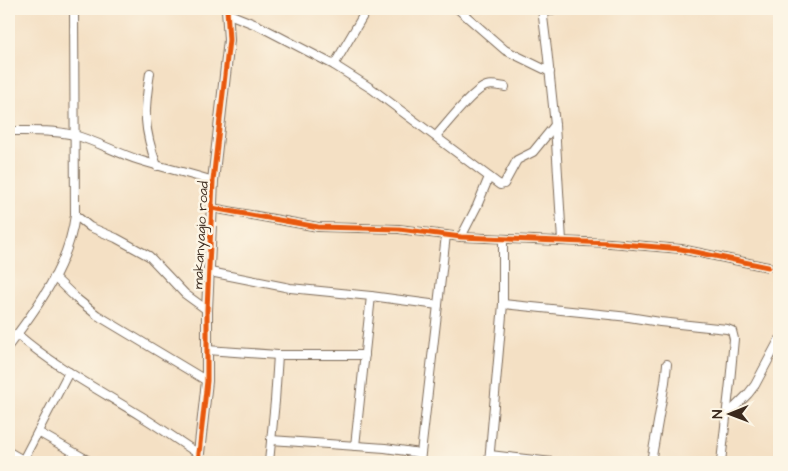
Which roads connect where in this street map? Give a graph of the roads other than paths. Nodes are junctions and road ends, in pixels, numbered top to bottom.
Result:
1 (74, 9) edge
2 (367, 9) edge
3 (458, 9) edge
4 (554, 9) edge
5 (766, 9) edge
6 (542, 11) edge
7 (228, 12) edge
8 (779, 14) edge
9 (334, 65) junction
10 (550, 72) junction
11 (150, 73) dead end
12 (505, 87) dead end
13 (554, 125) junction
14 (9, 131) edge
15 (74, 136) junction
16 (436, 136) junction
17 (157, 166) junction
18 (489, 178) junction
19 (213, 181) junction
20 (212, 208) junction
21 (75, 215) junction
22 (446, 235) junction
23 (461, 237) junction
24 (503, 240) junction
25 (562, 241) junction
26 (768, 267) dead end
27 (210, 272) junction
28 (54, 277) junction
29 (371, 296) junction
30 (438, 304) junction
31 (503, 304) junction
32 (208, 310) junction
33 (17, 334) junction
34 (779, 340) edge
35 (9, 345) edge
36 (207, 350) junction
37 (278, 355) junction
38 (365, 355) junction
39 (666, 364) dead end
40 (69, 372) junction
41 (207, 381) junction
42 (727, 415) junction
43 (38, 432) junction
44 (271, 440) junction
45 (355, 446) junction
46 (9, 452) edge
47 (420, 452) junction
48 (198, 458) edge
49 (490, 459) edge
50 (22, 461) edge
51 (91, 462) edge
52 (269, 462) edge
53 (420, 462) edge
54 (552, 462) edge
55 (651, 462) edge
56 (721, 462) edge

1 - 15 street
2 - 9 street
3 - 10 street
4 - 6 street
5 - 8 street
6 - 10 street
7 - 9 street
7 - 19 street, makanyagio road
9 - 16 street
10 - 13 street
11 - 17 street
12 - 16 street
13 - 18 street
13 - 25 street
14 - 15 street
15 - 17 street
15 - 21 street
16 - 18 street
17 - 19 street
18 - 23 street
19 - 20 street, makanyagio road
20 - 22 street
20 - 27 street, makanyagio road
21 - 28 street
21 - 32 street
22 - 23 street
22 - 30 street
23 - 24 street
24 - 25 street
24 - 31 street
25 - 26 street
27 - 29 street
27 - 32 street, makanyagio road
28 - 33 street
28 - 41 street
29 - 30 street
29 - 38 street
30 - 47 street
31 - 42 street
31 - 49 street
32 - 36 street, makanyagio road
33 - 35 street
33 - 40 street
34 - 42 street
36 - 37 street
36 - 41 street, makanyagio road
37 - 38 street
37 - 44 street
38 - 45 street
39 - 55 street
40 - 43 street
40 - 48 street
41 - 48 street, makanyagio road
42 - 56 street
43 - 50 street
43 - 51 street
44 - 45 street
44 - 52 street
45 - 47 street
46 - 50 street
47 - 53 street
49 - 54 street

